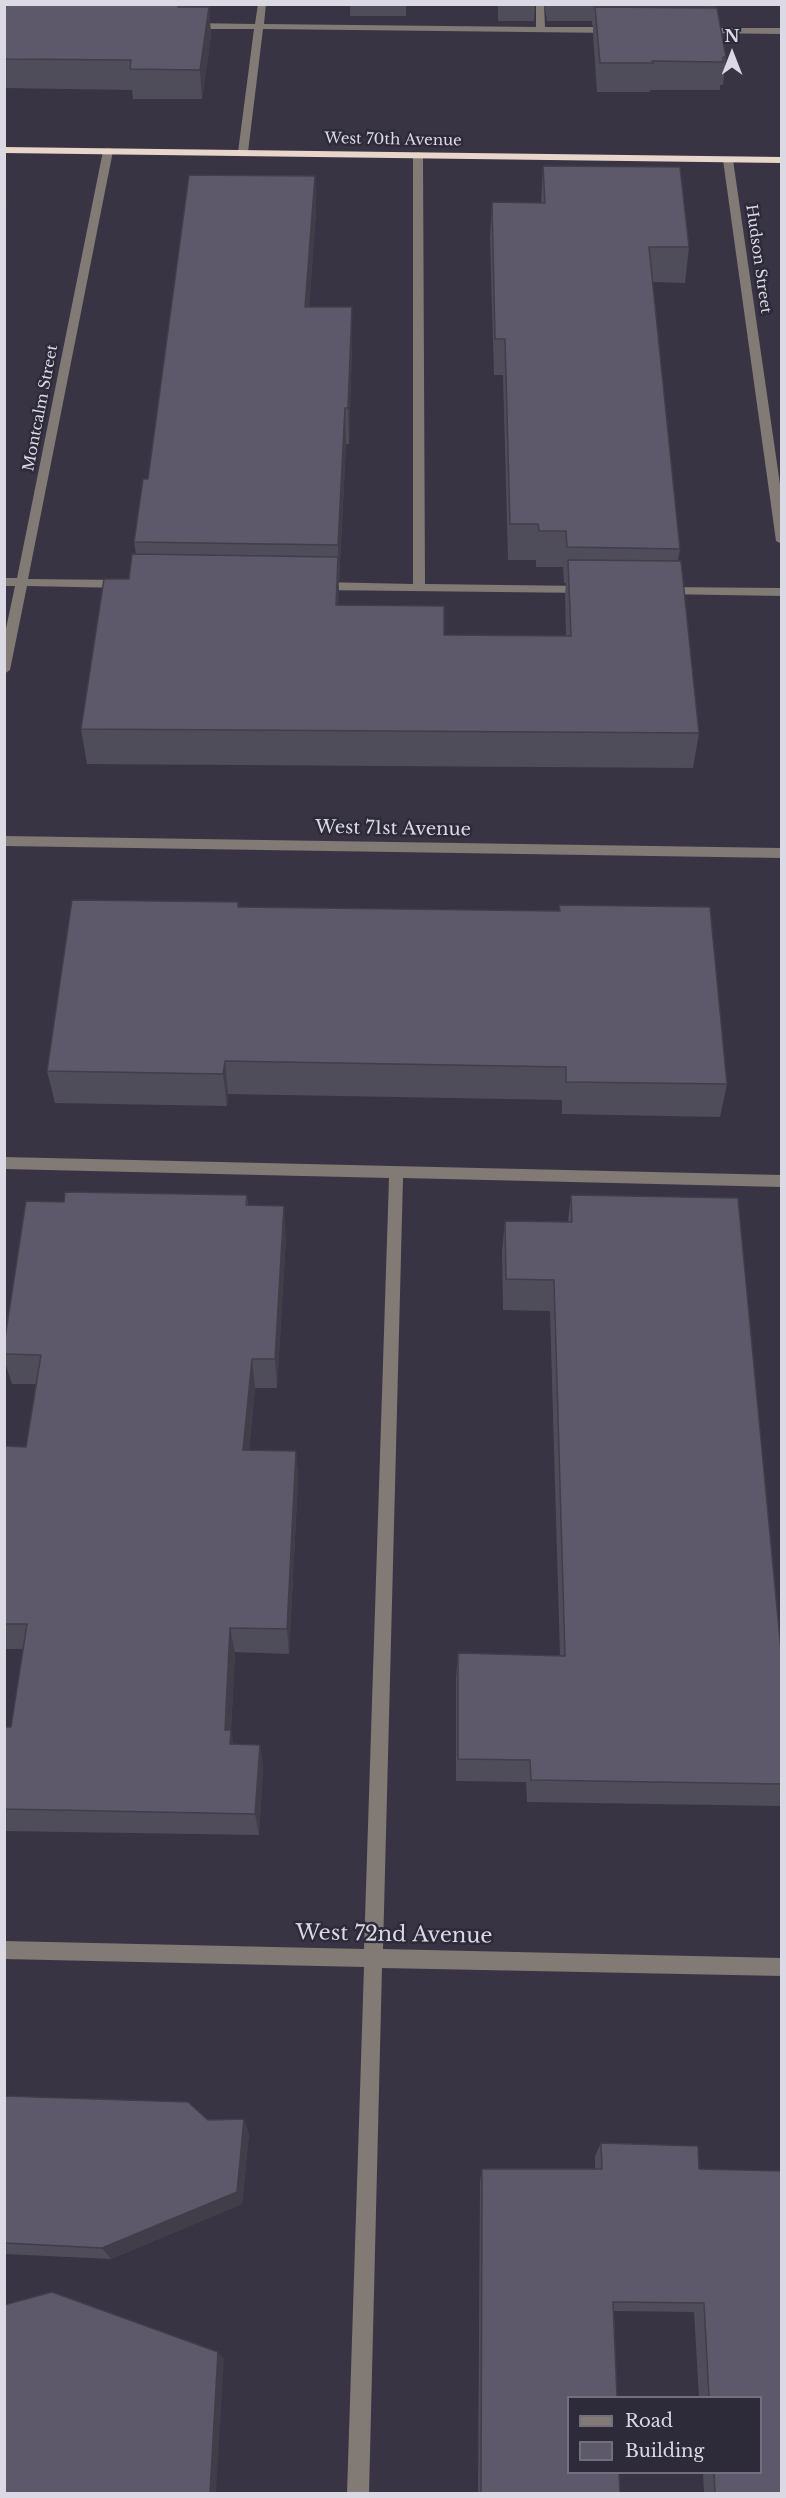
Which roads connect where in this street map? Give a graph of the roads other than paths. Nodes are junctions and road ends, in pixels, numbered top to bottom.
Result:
1 (262, 4) edge
2 (540, 4) edge
3 (179, 26) edge
4 (260, 26) junction
5 (541, 30) junction
6 (622, 30) edge
7 (692, 31) edge
8 (782, 31) edge
9 (4, 150) edge
10 (108, 151) junction
11 (243, 152) junction
12 (418, 155) junction
13 (728, 160) junction
14 (782, 160) edge
15 (782, 541) edge
16 (4, 582) edge
17 (22, 582) junction
18 (137, 584) edge
19 (301, 586) edge
20 (419, 588) junction
21 (596, 590) edge
22 (655, 591) edge
23 (782, 592) edge
24 (4, 670) edge
25 (4, 841) edge
26 (782, 853) edge
27 (4, 1163) edge
28 (396, 1173) junction
29 (782, 1181) edge
30 (4, 1950) edge
31 (373, 1957) junction
32 (782, 1967) edge
33 (358, 2493) edge

1 - 4 street
2 - 5 street
3 - 4 street
4 - 5 street
4 - 11 street
5 - 6 street
7 - 8 street
9 - 10 highway, West 70th Avenue
10 - 11 highway, West 70th Avenue
10 - 17 street, Montcalm Street
11 - 12 highway, West 70th Avenue
12 - 13 highway, West 70th Avenue
12 - 20 street
13 - 14 highway, West 70th Avenue
13 - 15 street, Hudson Street
16 - 17 street
17 - 18 street
17 - 24 street, Montcalm Street
19 - 20 street
20 - 21 street
22 - 23 street
25 - 26 street, West 71st Avenue
27 - 28 street
28 - 29 street
28 - 31 street
30 - 31 street, West 72nd Avenue
31 - 32 street, West 72nd Avenue
31 - 33 street

